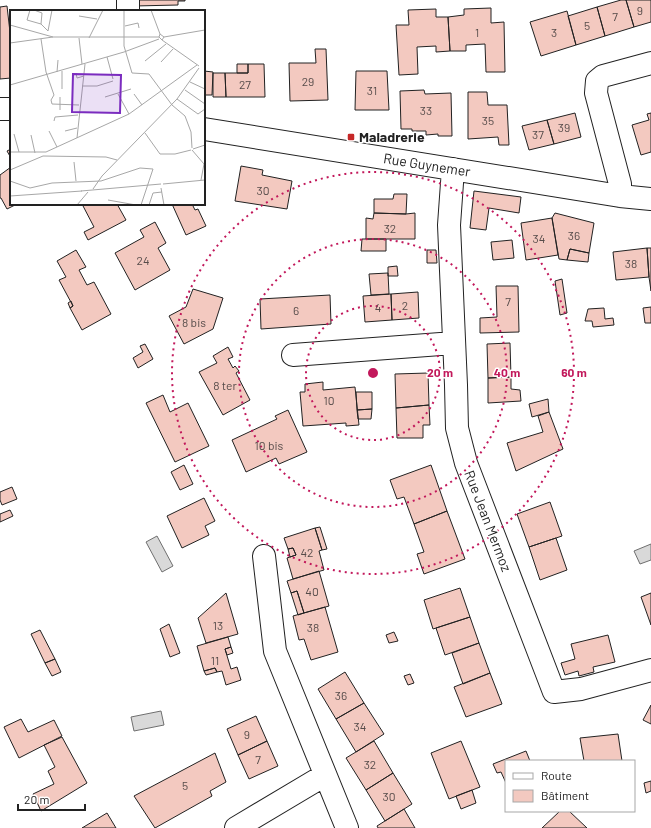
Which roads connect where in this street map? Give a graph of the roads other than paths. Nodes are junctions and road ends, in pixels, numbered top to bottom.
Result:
1 (651, 62) edge
2 (0, 109) edge
3 (10, 110) edge
4 (205, 129) edge
5 (453, 170) junction
6 (620, 196) junction
7 (651, 199) edge
8 (454, 343) junction
9 (293, 355) dead end
10 (264, 556) dead end
11 (651, 670) edge
12 (325, 775) junction
13 (236, 828) edge
14 (347, 828) edge

1 - 6 street
2 - 3 street
4 - 5 street, Rue Guynemer
5 - 6 street, Rue Guynemer
5 - 8 street, Rue Jean Mermoz
6 - 7 street, Rue Guynemer
8 - 9 street
8 - 11 street, Rue Jean Mermoz
10 - 12 street
12 - 13 street
12 - 14 street

